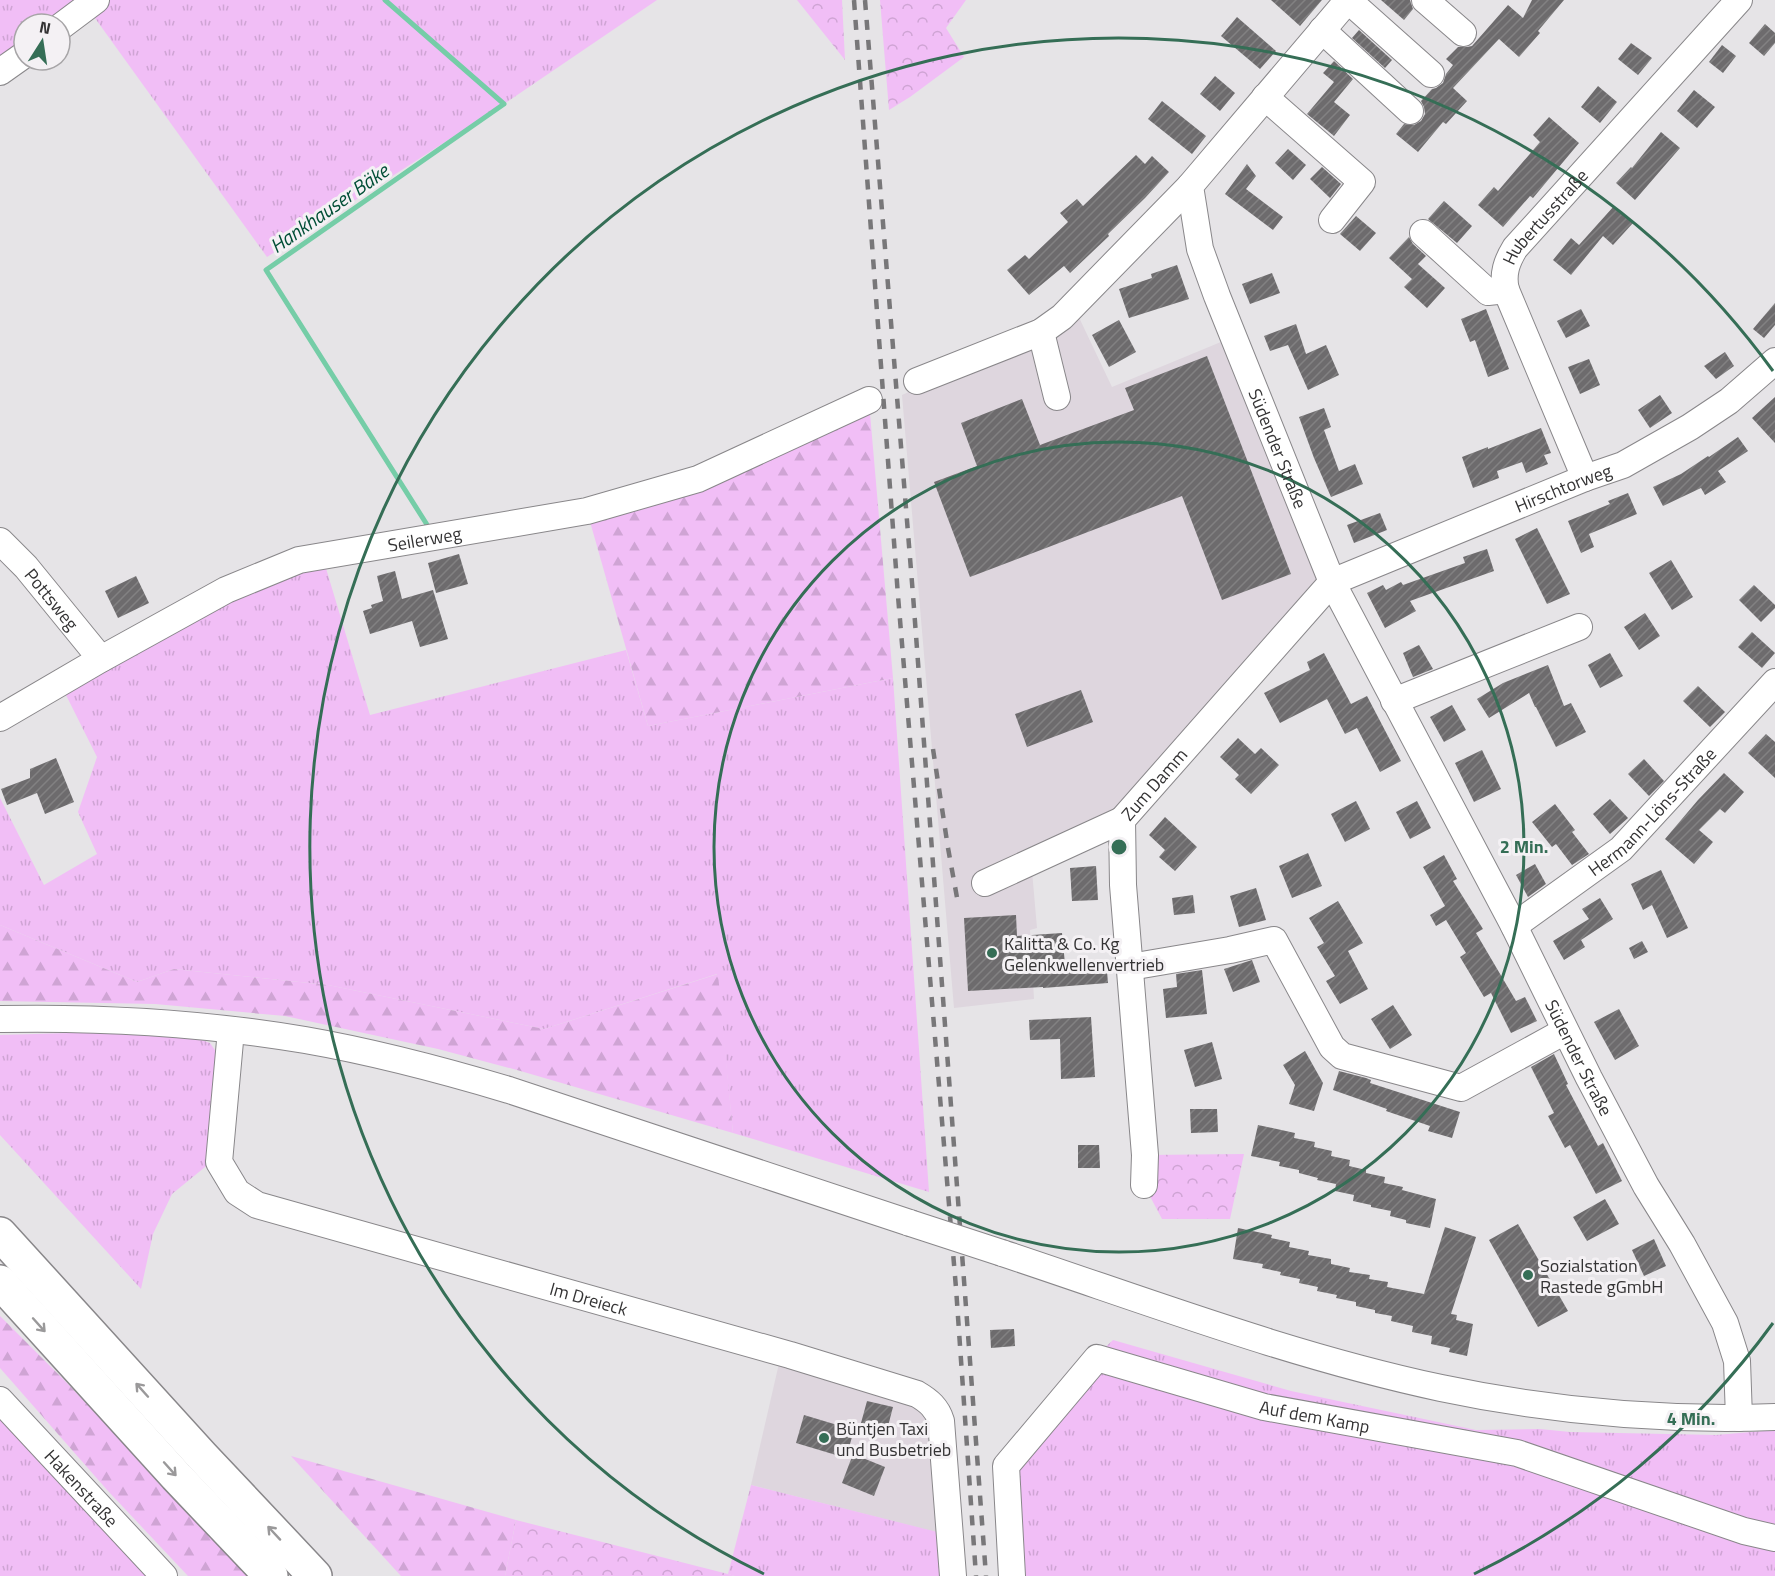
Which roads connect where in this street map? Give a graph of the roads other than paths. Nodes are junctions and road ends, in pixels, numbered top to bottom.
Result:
1 (96, 0) edge
2 (1348, 0) edge
3 (1425, 0) edge
4 (1739, 0) edge
5 (72, 18) edge
6 (1322, 30) junction
7 (1463, 33) dead end
8 (1431, 74) dead end
9 (1265, 97) junction
10 (1410, 111) dead end
11 (1190, 186) junction
12 (1332, 220) dead end
13 (1423, 233) dead end
14 (1506, 290) junction
15 (1041, 332) junction
16 (1775, 361) edge
17 (917, 381) dead end
18 (1057, 397) dead end
19 (869, 400) dead end
20 (1585, 478) junction
21 (0, 541) edge
22 (1332, 582) junction
23 (1579, 627) dead end
24 (101, 659) junction
25 (1775, 682) edge
26 (1394, 701) junction
27 (0, 718) edge
28 (1122, 820) junction
29 (985, 883) dead end
30 (1514, 926) junction
31 (1130, 967) junction
32 (0, 1019) edge
33 (231, 1030) junction
34 (1565, 1031) junction
35 (1144, 1185) dead end
36 (0, 1234) edge
37 (0, 1282) edge
38 (0, 1400) edge
39 (1775, 1417) edge
40 (1739, 1418) junction
41 (1775, 1538) edge
42 (164, 1576) edge
43 (271, 1576) edge
44 (315, 1576) edge
45 (953, 1576) edge
46 (1012, 1576) edge

1 - 5 street
2 - 6 street
2 - 8 street
3 - 7 street
4 - 14 street, Hubertusstraße
6 - 9 street
6 - 10 street
9 - 11 street
9 - 12 street
11 - 15 street
11 - 22 street, Südender Straße
13 - 14 street
14 - 20 street, Hubertusstraße
15 - 17 street
15 - 18 street
16 - 20 street, Hirschtorweg
19 - 24 street, Seilerweg
20 - 22 street, Hirschtorweg
21 - 24 street, Pottsweg
22 - 26 street, Südender Straße
22 - 28 street, Zum Damm
23 - 26 street
24 - 27 street, Seilerweg
25 - 30 street, Hermann-Löns-Straße
26 - 30 street, Südender Straße
28 - 29 street
28 - 31 street, Zum Damm
30 - 34 street, Südender Straße
31 - 34 street
31 - 35 street, Zum Damm
32 - 33 street
33 - 40 street, bridge
33 - 45 street, Im Dreieck
34 - 40 street, Südender Straße
44 -> 36 highway
37 -> 43 highway
38 - 42 street, Hakenstraße
39 - 40 street
41 - 46 street, Auf dem Kamp

